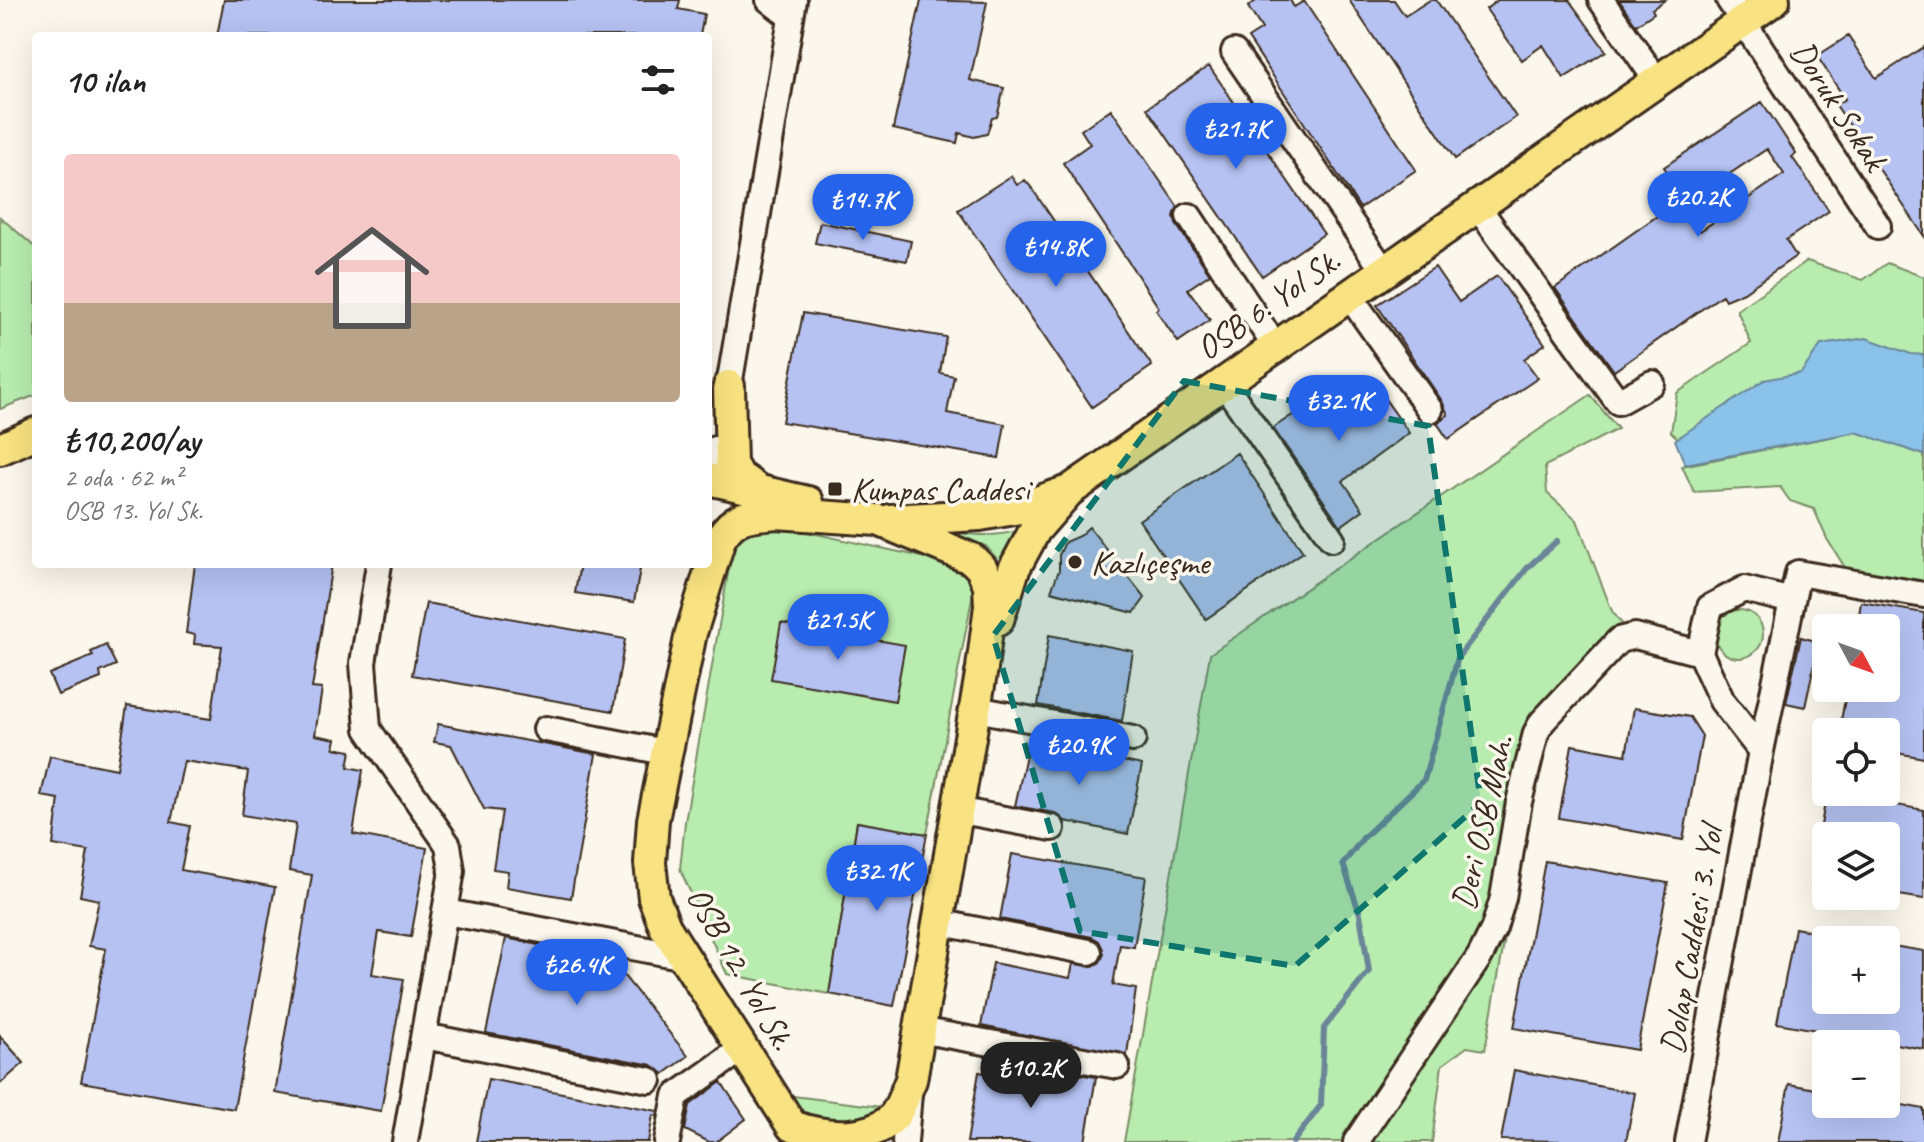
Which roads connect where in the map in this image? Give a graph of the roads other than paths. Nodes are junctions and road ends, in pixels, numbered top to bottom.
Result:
1 (769, 0) edge
2 (1601, 0) edge
3 (1774, 0) edge
4 (793, 9) edge
5 (1736, 11) edge
6 (1234, 52) dead end
7 (1657, 81) junction
8 (1477, 206) junction
9 (1189, 216) dead end
10 (1878, 226) dead end
11 (1384, 271) junction
12 (1349, 295) junction
13 (1275, 346) junction
14 (1223, 382) junction
15 (1652, 383) dead end
16 (729, 386) junction
17 (1430, 410) dead end
18 (32, 435) edge
19 (0, 449) edge
20 (712, 462) edge
21 (712, 472) edge
22 (758, 490) junction
23 (1069, 491) junction
24 (878, 520) junction
25 (1332, 539) dead end
26 (712, 565) edge
27 (378, 568) edge
28 (697, 568) edge
29 (711, 568) edge
30 (1924, 595) edge
31 (1792, 601) junction
32 (691, 633) junction
33 (1700, 653) junction
34 (982, 668) junction
35 (976, 709) junction
36 (546, 729) dead end
37 (1133, 739) dead end
38 (1761, 751) junction
39 (665, 752) junction
40 (956, 810) junction
41 (1052, 828) dead end
42 (446, 912) junction
43 (937, 922) junction
44 (1089, 952) dead end
45 (685, 957) junction
46 (919, 1030) junction
47 (424, 1036) junction
48 (743, 1048) junction
49 (1117, 1066) dead end
50 (649, 1080) dead end
51 (911, 1080) junction
52 (797, 1134) edge
53 (405, 1142) edge
54 (667, 1142) edge
55 (905, 1142) edge
56 (1356, 1142) edge
57 (1688, 1142) edge

1 - 4 street
2 - 7 street
3 - 5 main road, OSB 6. Yol Sk.
4 - 16 street
5 - 7 main road, OSB 6. Yol Sk.
5 - 10 street, Doruk Sokak
6 - 11 street
7 - 8 main road, OSB 6. Yol Sk.
8 - 11 main road, OSB 6. Yol Sk.
8 - 15 street
9 - 13 street
11 - 12 main road, OSB 6. Yol Sk.
12 - 13 main road, OSB 6. Yol Sk.
12 - 17 street
13 - 14 main road, OSB 6. Yol Sk.
14 - 23 main road, OSB 6. Yol Sk.
14 - 25 street
16 - 20 main road
16 - 22 main road
18 - 19 main road
21 - 22 main road, OSB 6. Yol Sk.
22 - 24 main road, OSB 6. Yol Sk.
23 - 24 main road, OSB 6. Yol Sk.
23 - 34 main road
24 - 26 main road
24 - 34 main road
27 - 42 street
28 - 32 main road
29 - 32 main road
30 - 31 street
31 - 33 street
31 - 38 street, Dolap Caddesi 3. Yol
32 - 39 main road, OSB 12. Yol Sk.
33 - 38 street
33 - 56 street, Deri OSB Mah.
34 - 35 main road
35 - 37 street
35 - 40 main road
36 - 39 street
38 - 57 street, Dolap Caddesi 3. Yol
39 - 45 main road, OSB 12. Yol Sk.
40 - 41 street
40 - 43 main road
42 - 45 street
42 - 47 street
43 - 44 street
43 - 46 main road
45 - 48 main road, OSB 12. Yol Sk.
46 - 49 street
46 - 51 main road
47 - 50 street
47 - 53 street
48 - 52 main road, OSB 12. Yol Sk.
48 - 54 street
51 - 52 main road
51 - 55 street

